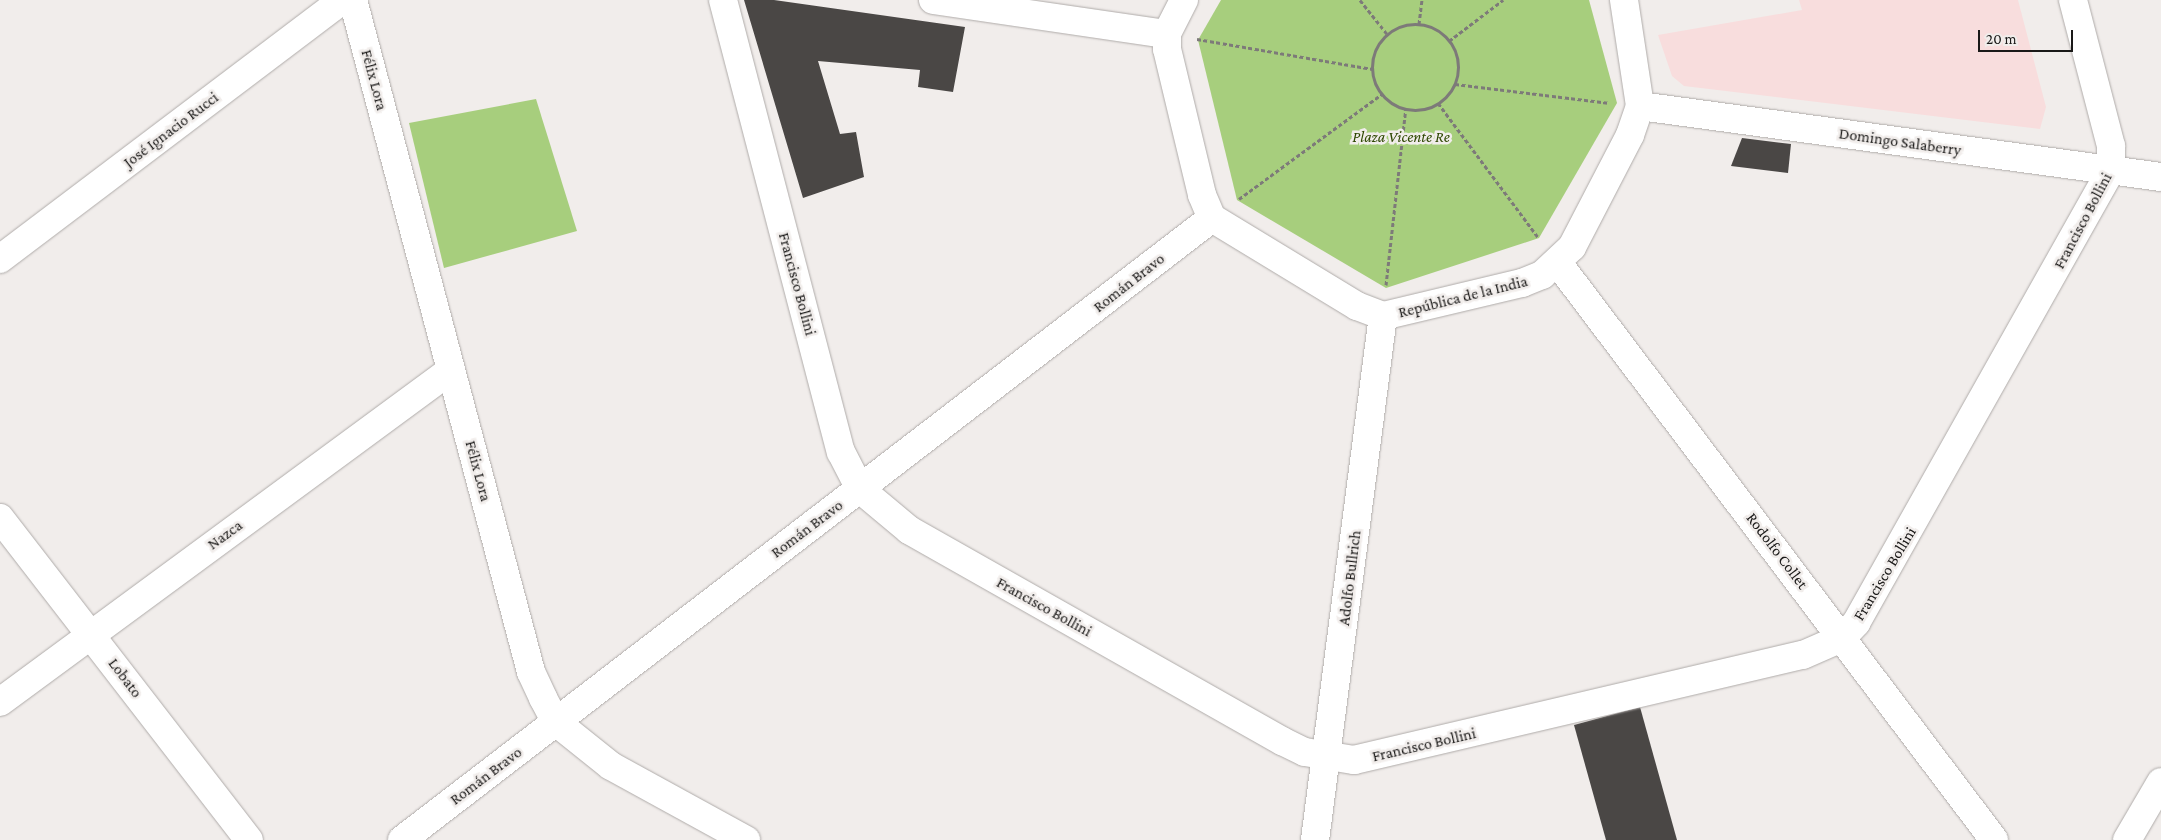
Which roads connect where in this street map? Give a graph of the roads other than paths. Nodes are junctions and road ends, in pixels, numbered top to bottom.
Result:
1 (343, 0) edge
2 (353, 0) edge
3 (723, 0) edge
4 (933, 0) edge
5 (1184, 0) edge
6 (1624, 0) edge
7 (2073, 0) edge
8 (1167, 34) junction
9 (1640, 106) junction
10 (2111, 170) junction
11 (2161, 177) edge
12 (1212, 218) junction
13 (0, 259) edge
14 (1558, 263) junction
15 (1383, 316) junction
16 (451, 370) junction
17 (860, 489) junction
18 (0, 518) edge
19 (91, 634) junction
20 (1842, 638) junction
21 (0, 702) edge
22 (556, 722) junction
23 (1327, 758) junction
24 (2161, 782) edge
25 (249, 840) edge
26 (402, 840) edge
27 (746, 840) edge
28 (1316, 840) edge
29 (1994, 840) edge
30 (2127, 840) edge

1 - 13 street, José Ignacio Rucci
2 - 16 street, Félix Lora
3 - 17 street, Francisco Bollini
4 - 8 street
5 - 8 street
6 - 9 street, República de la India
7 - 10 street, Francisco Bollini
8 - 12 street
9 - 10 street, Domingo Salaberry
9 - 14 street, República de la India
10 - 11 street, Domingo Salaberry
10 - 20 street, Francisco Bollini
12 - 15 street, República de la India
12 - 17 street, Román Bravo
14 - 15 street, República de la India
14 - 20 street, Rodolfo Collet
15 - 23 street, Adolfo Bullrich
16 - 19 street, Nazca
16 - 22 street, Félix Lora
17 - 22 street, Román Bravo
17 - 23 street, Francisco Bollini
18 - 19 street, Lobato
19 - 21 street, Nazca
19 - 25 street, Lobato
20 - 23 street, Francisco Bollini
20 - 29 street, Rodolfo Collet
22 - 26 street, Román Bravo
22 - 27 street, Félix Lora
23 - 28 street, Adolfo Bullrich
24 - 30 street

